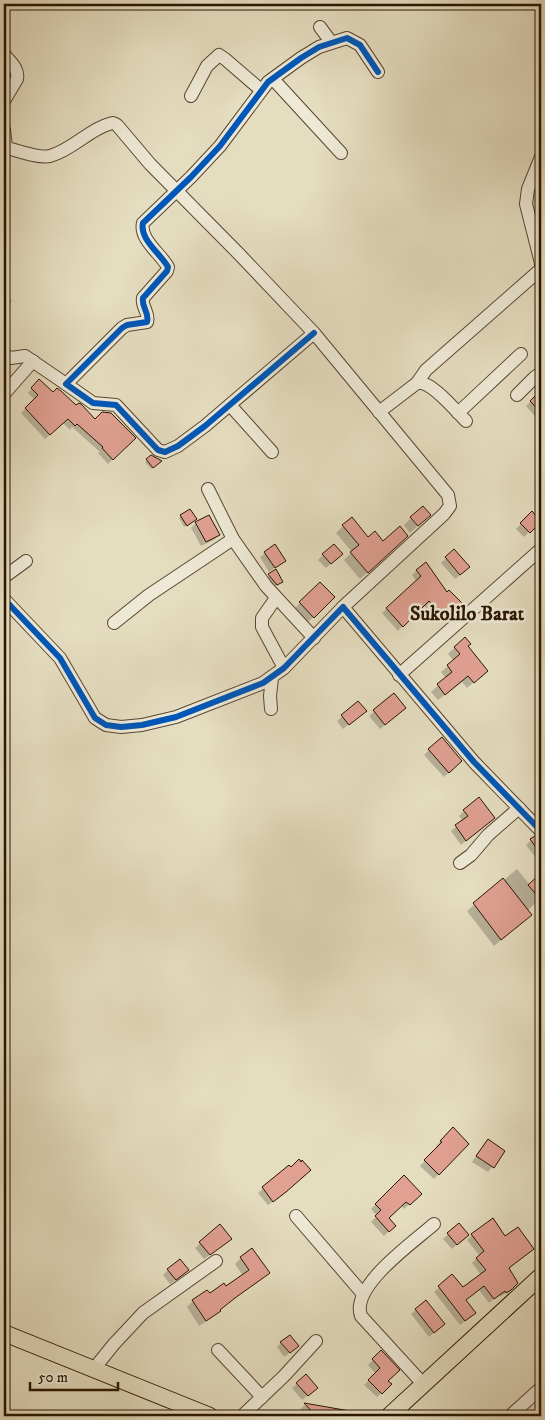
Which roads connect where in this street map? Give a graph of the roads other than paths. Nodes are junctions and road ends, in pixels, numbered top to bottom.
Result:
1 (320, 27) dead end
2 (331, 42) junction
3 (4, 54) edge
4 (378, 72) dead end
5 (273, 78) junction
6 (261, 90) junction
7 (191, 96) dead end
8 (4, 101) edge
9 (4, 130) edge
10 (5, 147) edge
11 (341, 153) dead end
12 (541, 157) edge
13 (178, 191) junction
14 (314, 334) junction
15 (521, 354) dead end
16 (4, 355) edge
17 (33, 361) junction
18 (541, 377) edge
19 (417, 383) junction
20 (66, 384) junction
21 (4, 394) edge
22 (517, 395) dead end
23 (230, 405) junction
24 (379, 412) junction
25 (272, 452) dead end
26 (208, 489) dead end
27 (233, 539) junction
28 (541, 549) edge
29 (26, 561) dead end
30 (5, 571) edge
31 (276, 598) junction
32 (5, 604) edge
33 (343, 607) junction
34 (114, 624) dead end
35 (314, 638) junction
36 (284, 668) junction
37 (399, 675) junction
38 (272, 678) junction
39 (271, 710) dead end
40 (519, 808) junction
41 (541, 831) edge
42 (460, 863) dead end
43 (296, 1216) dead end
44 (434, 1224) dead end
45 (216, 1261) dead end
46 (541, 1276) edge
47 (363, 1294) junction
48 (4, 1333) edge
49 (316, 1341) dead end
50 (218, 1350) dead end
51 (92, 1370) junction
52 (424, 1386) junction
53 (541, 1388) edge
54 (262, 1396) junction
55 (210, 1416) edge
56 (242, 1416) edge
57 (389, 1416) edge
58 (510, 1416) edge

1 - 2 street
2 - 4 street
2 - 5 street
3 - 8 street
5 - 6 street
5 - 11 street
6 - 7 street
6 - 13 street
9 - 10 street
10 - 13 street
12 - 19 street
13 - 14 street
13 - 20 street
14 - 23 street
14 - 24 street
15 - 19 street
16 - 17 street
17 - 20 street
17 - 21 street
18 - 22 street
19 - 24 street
20 - 23 street
23 - 25 street
24 - 33 street
26 - 27 street
27 - 31 street
27 - 34 street
28 - 37 street
29 - 30 street
31 - 35 street
31 - 36 street
32 - 38 street
33 - 35 street
33 - 37 street
35 - 36 street
36 - 38 street
37 - 40 street
38 - 39 street
40 - 41 street
40 - 42 street
43 - 47 street
44 - 47 street
45 - 51 street
46 - 52 main road
47 - 52 street
48 - 51 main road
49 - 54 street
50 - 54 street
51 - 55 main road
52 - 57 main road
53 - 58 street
54 - 56 street

